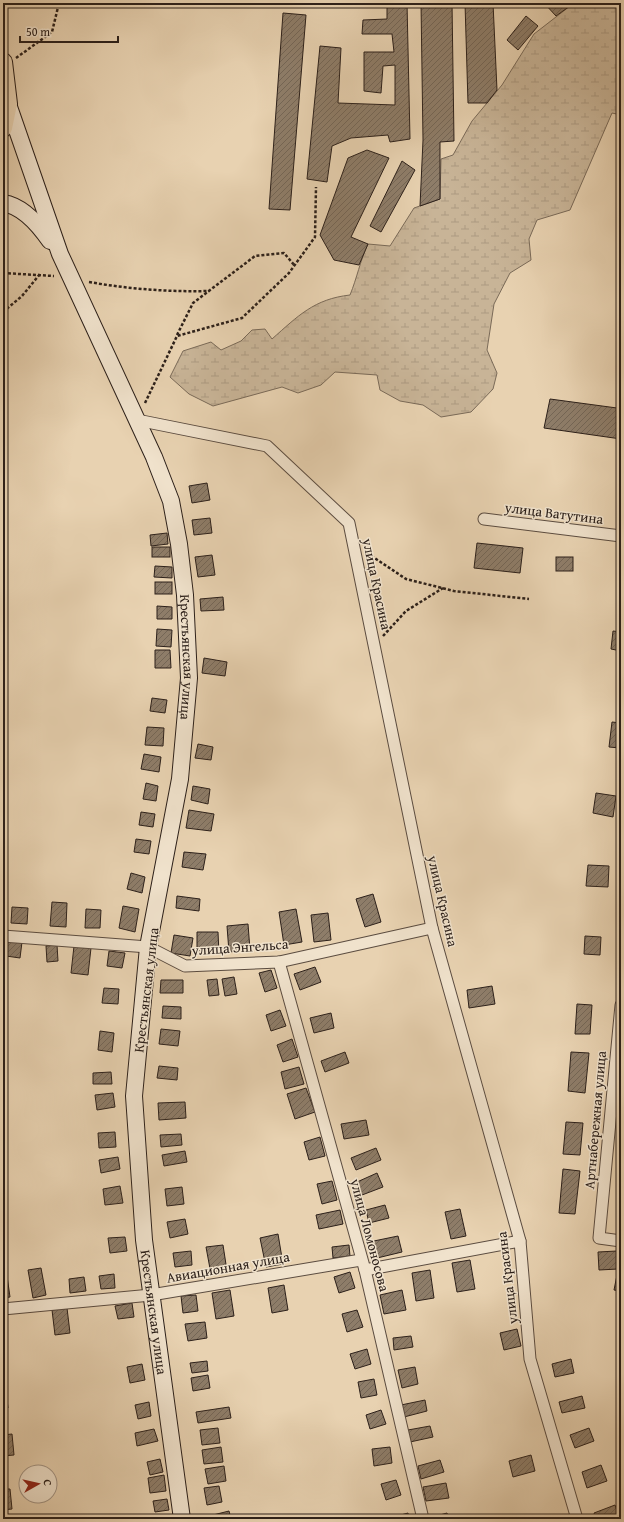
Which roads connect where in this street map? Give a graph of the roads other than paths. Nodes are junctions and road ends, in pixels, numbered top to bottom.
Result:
1 (3, 64) edge
2 (8, 104) junction
3 (3, 128) edge
4 (3, 203) edge
5 (60, 254) junction
6 (137, 420) junction
7 (484, 519) dead end
8 (621, 536) edge
9 (432, 928) junction
10 (3, 936) edge
11 (148, 947) junction
12 (279, 962) junction
13 (621, 1005) edge
14 (520, 1241) junction
15 (621, 1241) edge
16 (363, 1265) junction
17 (151, 1295) junction
18 (3, 1309) edge
19 (182, 1519) edge
20 (423, 1519) edge
21 (576, 1519) edge

1 - 2 main road
2 - 3 main road
2 - 5 street
4 - 5 street
5 - 6 street, Крестьянская улица
6 - 9 street, улица Красина
6 - 11 street, Крестьянская улица
7 - 8 street, улица Ватутина
9 - 12 street, улица Энгельса
9 - 14 street, улица Красина
10 - 11 street, улица Энгельса
11 - 12 street, улица Энгельса
11 - 17 street, Крестьянская улица
12 - 16 street, улица Ломоносова
13 - 15 street, Артнабережная улица
14 - 16 street, Авиационная улица
14 - 21 street, улица Красина
16 - 17 street, Авиационная улица
16 - 20 street, улица Ломоносова
17 - 18 street, Авиационная улица
17 - 19 street, Крестьянская улица

